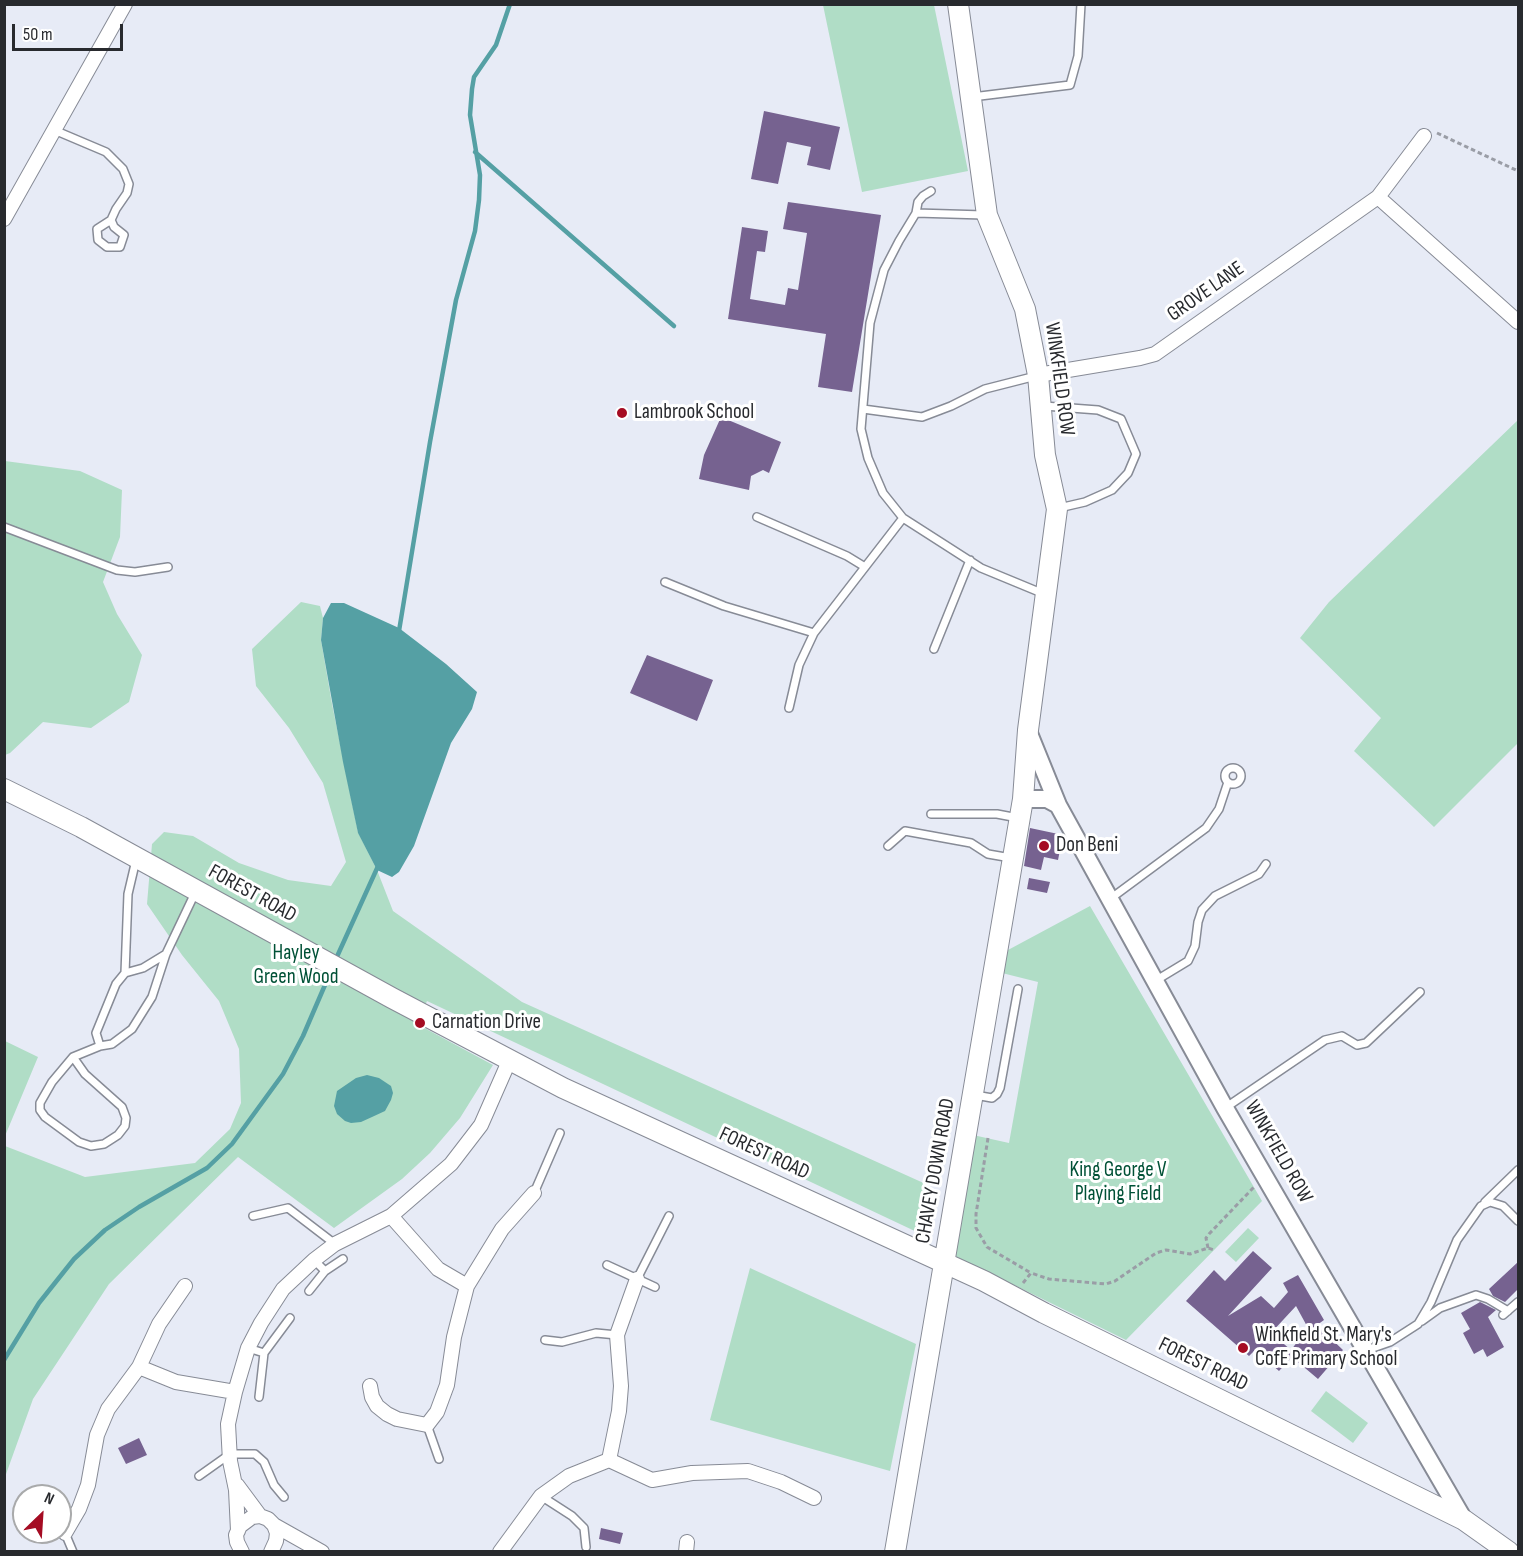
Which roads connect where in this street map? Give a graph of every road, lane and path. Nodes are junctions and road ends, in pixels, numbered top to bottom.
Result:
1 (125, 4) edge
2 (958, 4) edge
3 (1081, 4) edge
4 (970, 97) junction
5 (54, 130) junction
6 (1424, 136) joint
7 (1518, 171) edge
8 (932, 191) dead end
9 (1378, 196) junction
10 (916, 213) junction
11 (987, 215) junction
12 (4, 219) edge
13 (111, 220) junction
14 (1518, 322) edge
15 (1038, 375) junction
16 (1040, 405) junction
17 (863, 409) junction
18 (1057, 509) junction
19 (757, 518) dead end
20 (903, 518) junction
21 (4, 527) edge
22 (970, 560) junction
23 (168, 567) dead end
24 (865, 567) junction
25 (664, 582) dead end
26 (1046, 596) junction
27 (814, 633) junction
28 (934, 649) dead end
29 (789, 708) dead end
30 (1028, 730) junction
31 (1228, 782) dead end
32 (4, 789) edge
33 (1058, 805) junction
34 (1022, 808) junction
35 (931, 814) dead end
36 (888, 846) dead end
37 (136, 858) junction
38 (1013, 858) junction
39 (1266, 864) dead end
40 (196, 890) junction
41 (1110, 898) junction
42 (166, 954) junction
43 (125, 973) junction
44 (1155, 981) junction
45 (1018, 989) dead end
46 (1420, 992) dead end
47 (100, 1046) junction
48 (73, 1057) junction
49 (510, 1059) junction
50 (973, 1095) junction
51 (1225, 1108) junction
52 (560, 1134) dead end
53 (988, 1138) dead end
54 (1518, 1170) edge
55 (1264, 1176) junction
56 (534, 1193) joint
57 (1481, 1206) junction
58 (253, 1216) dead end
59 (391, 1216) junction
60 (669, 1216) dead end
61 (1518, 1221) edge
62 (335, 1244) junction
63 (1208, 1248) junction
64 (1214, 1250) dead end
65 (314, 1260) junction
66 (343, 1260) dead end
67 (945, 1263) junction
68 (607, 1265) dead end
69 (325, 1271) junction
70 (1031, 1273) junction
71 (637, 1279) junction
72 (185, 1286) dead end
73 (467, 1286) junction
74 (655, 1287) dead end
75 (309, 1291) dead end
76 (1012, 1296) junction
77 (1518, 1302) edge
78 (290, 1318) dead end
79 (1418, 1324) junction
80 (617, 1335) junction
81 (545, 1340) dead end
82 (248, 1348) junction
83 (1365, 1351) junction
84 (264, 1353) junction
85 (140, 1367) junction
86 (370, 1386) dead end
87 (235, 1392) junction
88 (259, 1397) dead end
89 (427, 1425) junction
90 (230, 1454) junction
91 (439, 1459) dead end
92 (609, 1460) junction
93 (199, 1476) dead end
94 (234, 1478) junction
95 (541, 1496) junction
96 (284, 1497) dead end
97 (814, 1498) dead end
98 (260, 1516) junction
99 (1464, 1520) junction
100 (72, 1521) edge
101 (274, 1525) junction
102 (238, 1531) junction
103 (586, 1546) dead end
104 (318, 1549) edge
105 (241, 1551) edge
106 (273, 1551) edge
107 (500, 1551) edge
108 (895, 1551) edge
109 (1509, 1551) edge

1 - 5 street
2 - 4 main road, WINKFIELD ROW
3 - 4 lane
4 - 11 main road, WINKFIELD ROW
5 - 12 street
5 - 13 lane
6 - 7 path
6 - 9 street, GROVE LANE
8 - 10 lane
9 - 14 street
9 - 15 street, GROVE LANE
10 - 11 lane
10 - 17 lane
11 - 15 main road, WINKFIELD ROW
13 - 13 lane
15 - 16 main road, WINKFIELD ROW
15 - 17 lane
16 - 18 main road, WINKFIELD ROW
16 - 18 lane
17 - 20 lane
18 - 26 main road, WINKFIELD ROW
19 - 24 lane
20 - 22 lane
20 - 24 lane
21 - 23 lane
22 - 26 lane
22 - 28 lane
24 - 27 lane
25 - 27 lane
26 - 30 main road, WINKFIELD ROW
27 - 29 lane
30 - 33 street, WINKFIELD ROW
30 - 34 main road, WINKFIELD ROW
31 - 41 lane
32 - 37 main road, FOREST ROAD
33 - 34 street
33 - 41 street, WINKFIELD ROW
34 - 35 lane
34 - 38 main road, CHAVEY DOWN ROAD
36 - 38 lane
37 - 40 main road, FOREST ROAD
37 - 43 lane
38 - 50 main road, CHAVEY DOWN ROAD
39 - 44 lane
40 - 42 lane
40 - 49 main road, FOREST ROAD
41 - 44 street, WINKFIELD ROW
42 - 43 lane
42 - 47 lane
43 - 47 lane
44 - 51 street, WINKFIELD ROW
45 - 50 lane
46 - 51 lane
47 - 48 lane
48 - 48 lane
49 - 59 street
49 - 67 main road, FOREST ROAD
50 - 67 main road, CHAVEY DOWN ROAD
51 - 55 street, WINKFIELD ROW
52 - 56 lane
53 - 70 path
54 - 57 lane
55 - 63 path
55 - 83 street, WINKFIELD ROW
56 - 73 street
57 - 61 lane
57 - 79 lane
58 - 62 lane
59 - 62 street
59 - 73 street
60 - 71 lane
62 - 65 street
63 - 64 path
63 - 70 path
65 - 69 lane
65 - 82 street
66 - 69 lane
67 - 76 main road, FOREST ROAD
67 - 108 main road, CHAVEY DOWN ROAD
68 - 71 lane
69 - 75 lane
70 - 76 path
71 - 74 lane
71 - 80 street
72 - 85 street
73 - 89 street
76 - 99 main road, FOREST ROAD
77 - 79 lane
78 - 84 lane
79 - 83 lane
80 - 81 lane
80 - 92 street
82 - 84 lane
82 - 87 street
83 - 99 street, WINKFIELD ROW
84 - 88 lane
85 - 87 street
85 - 100 street
86 - 89 street
87 - 90 street
89 - 91 lane
90 - 93 lane
90 - 94 street
90 - 96 lane
92 - 95 street
92 - 97 street
94 - 98 street
94 - 102 street
95 - 103 lane
95 - 107 street
98 - 101 street
98 - 102 street
99 - 109 main road, FOREST ROAD
101 - 104 street
101 - 106 street
102 - 105 street
104 - 106 street

